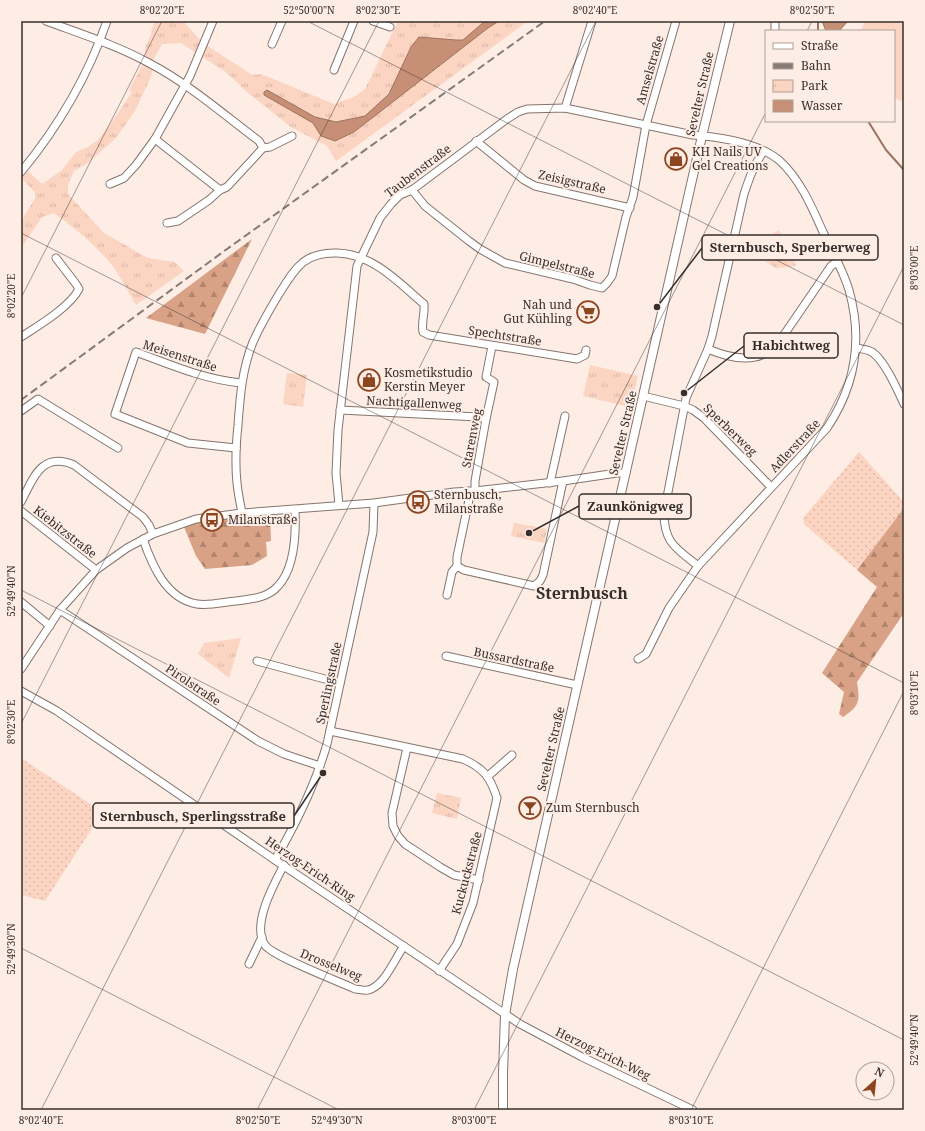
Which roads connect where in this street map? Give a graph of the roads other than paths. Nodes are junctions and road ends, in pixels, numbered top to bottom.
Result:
1 (46, 21) edge
2 (107, 21) edge
3 (213, 21) edge
4 (282, 21) edge
5 (354, 21) edge
6 (373, 21) edge
7 (592, 21) edge
8 (676, 21) edge
9 (730, 21) edge
10 (390, 27) dead end
11 (100, 41) junction
12 (272, 44) dead end
13 (334, 70) dead end
14 (185, 85) junction
15 (565, 108) junction
16 (646, 126) junction
17 (292, 136) dead end
18 (702, 136) junction
19 (155, 140) junction
20 (476, 142) junction
21 (263, 148) junction
22 (764, 150) junction
23 (21, 172) edge
24 (110, 184) dead end
25 (220, 190) junction
26 (412, 190) junction
27 (630, 208) junction
28 (167, 223) dead end
29 (56, 258) dead end
30 (360, 258) junction
31 (837, 262) junction
32 (21, 337) edge
33 (492, 346) junction
34 (856, 348) junction
35 (708, 349) junction
36 (586, 350) dead end
37 (241, 383) junction
38 (643, 396) junction
39 (904, 404) edge
40 (684, 406) junction
41 (340, 410) junction
42 (21, 411) edge
43 (565, 416) dead end
44 (486, 419) junction
45 (118, 448) dead end
46 (236, 448) junction
47 (626, 473) junction
48 (563, 481) junction
49 (550, 482) junction
50 (771, 487) junction
51 (472, 491) junction
52 (21, 502) edge
53 (374, 503) junction
54 (339, 505) junction
55 (295, 510) junction
56 (21, 511) edge
57 (242, 513) junction
58 (153, 534) junction
59 (143, 539) junction
60 (457, 566) junction
61 (698, 566) junction
62 (96, 570) junction
63 (447, 596) dead end
64 (21, 602) edge
65 (60, 610) junction
66 (50, 626) junction
67 (446, 656) dead end
68 (638, 659) dead end
69 (257, 661) dead end
70 (21, 669) edge
71 (340, 683) junction
72 (577, 685) junction
73 (21, 691) edge
74 (330, 731) junction
75 (407, 748) junction
76 (512, 756) dead end
77 (320, 766) junction
78 (488, 776) junction
79 (275, 860) junction
80 (284, 865) junction
81 (479, 880) junction
82 (262, 937) junction
83 (404, 946) junction
84 (248, 964) dead end
85 (439, 971) junction
86 (505, 1015) junction
87 (503, 1110) edge
88 (693, 1110) edge

1 - 11 street
2 - 11 street
3 - 14 street
4 - 12 street
5 - 13 street
6 - 10 street
7 - 15 street
8 - 16 street, Amselstraße
9 - 18 street, Sevelter Straße
11 - 14 street
11 - 23 street
14 - 19 street
14 - 21 street
15 - 16 street, Taubenstraße
15 - 20 street, Taubenstraße
16 - 18 street, Taubenstraße
16 - 27 street, Gimpelstraße
17 - 21 street
18 - 22 street, Adlerstraße
18 - 38 street, Sevelter Straße
19 - 24 street
19 - 25 street
20 - 26 street, Taubenstraße
20 - 27 street, Zeisigstraße
21 - 25 street
22 - 31 street, Adlerstraße
22 - 35 street
25 - 28 street
26 - 27 street, Gimpelstraße
26 - 30 street, Taubenstraße
29 - 32 street
30 - 33 street, Spechtstraße
30 - 37 street
30 - 41 street, Taubenstraße
31 - 34 street, Adlerstraße
31 - 35 street
33 - 36 street, Spechtstraße
33 - 44 street, Starenweg
34 - 39 street
34 - 50 street, Adlerstraße
35 - 40 street
37 - 46 street
37 - 46 street, Meisenstraße
38 - 40 street, Sperberweg
38 - 47 street, Sevelter Straße
40 - 50 street, Sperberweg
40 - 61 street
41 - 44 street, Nachtigallenweg
41 - 54 street, Taubenstraße
42 - 45 street
43 - 49 street
44 - 51 street, Starenweg
46 - 57 street
47 - 48 street
47 - 72 street, Sevelter Straße
48 - 49 street
48 - 60 street
49 - 51 street
50 - 61 street, Adlerstraße
51 - 53 street
51 - 60 street, Starenweg
52 - 58 street
53 - 54 street
53 - 71 street, Sperlingstraße
54 - 55 street
55 - 57 street
55 - 59 street
56 - 62 street, Kiebitzstraße
57 - 58 street
58 - 59 street
59 - 62 street
60 - 63 street, Starenweg
61 - 68 street, Adlerstraße
62 - 65 street
64 - 66 street
65 - 66 street
65 - 77 street, Pirolstraße
66 - 70 street
67 - 72 street, Bussardstraße
69 - 71 street
71 - 74 street, Sperlingstraße
72 - 86 street, Sevelter Straße
73 - 79 street, Herzog-Erich-Ring
74 - 75 street, Kuckuckstraße
74 - 77 street, Sperlingstraße
75 - 78 street, Kuckuckstraße
75 - 81 street
76 - 78 street
77 - 79 street, Sperlingstraße
78 - 81 street, Kuckuckstraße
79 - 80 street, Herzog-Erich-Ring
80 - 82 street
80 - 83 street, Herzog-Erich-Ring
81 - 85 street, Kuckuckstraße
82 - 83 street, Drosselweg
82 - 84 street
83 - 85 street, Herzog-Erich-Ring
85 - 86 street, Herzog-Erich-Ring
86 - 87 street, Sevelter Straße
86 - 88 street, Herzog-Erich-Weg

